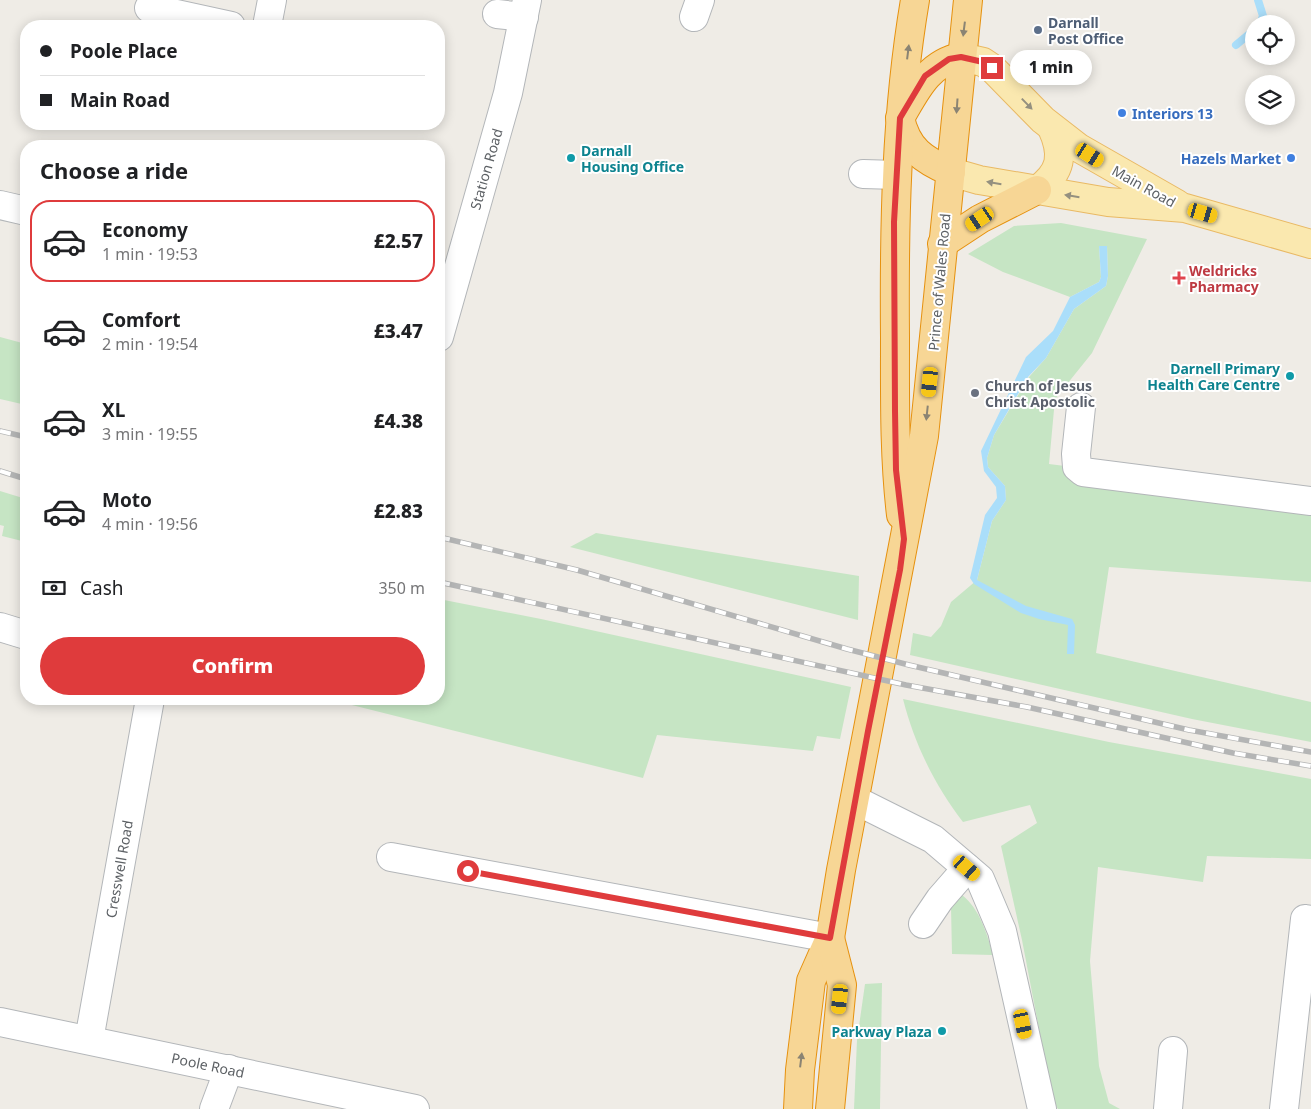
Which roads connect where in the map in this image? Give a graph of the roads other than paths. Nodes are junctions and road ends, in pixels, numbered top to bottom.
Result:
1 (272, 0) edge
2 (968, 0) edge
3 (911, 6) edge
4 (149, 8) dead end
5 (516, 11) edge
6 (204, 20) edge
7 (268, 20) edge
8 (961, 57) junction
9 (900, 118) junction
10 (1052, 128) junction
11 (951, 172) junction
12 (863, 174) dead end
13 (897, 175) junction
14 (1037, 190) junction
15 (0, 205) edge
16 (1185, 208) junction
17 (20, 210) edge
18 (942, 244) junction
19 (1311, 244) edge
20 (445, 316) edge
21 (1082, 407) dead end
22 (1311, 501) edge
23 (904, 539) junction
24 (0, 627) edge
25 (20, 633) edge
26 (149, 705) edge
27 (855, 800) junction
28 (391, 857) dead end
29 (967, 868) junction
30 (1311, 920) edge
31 (923, 924) dead end
32 (830, 938) junction
33 (0, 1022) edge
34 (89, 1040) junction
35 (1173, 1051) dead end
36 (229, 1069) junction
37 (214, 1109) edge
38 (415, 1109) edge
39 (798, 1109) edge
40 (830, 1109) edge
41 (1042, 1109) edge
42 (1168, 1109) edge
43 (1284, 1109) edge

1 - 7 street
2 -> 8 highway, Prince of Wales Road
9 -> 3 highway, Prince of Wales Road
4 - 6 street
5 - 20 street, Station Road
8 - 9 highway
8 -> 10 main road, Main Road
8 -> 11 highway, Prince of Wales Road
9 - 11 highway
9 - 13 highway, Prince of Wales Road
10 - 14 main road
10 - 16 main road, Main Road
14 -> 11 main road, Main Road
11 - 18 highway, Prince of Wales Road
12 - 13 street
13 - 23 highway, Prince of Wales Road
16 -> 14 main road, Main Road
14 - 18 highway
15 - 17 street
16 - 19 main road, Main Road
18 -> 23 highway, Prince of Wales Road
21 - 22 street
23 - 27 highway, Prince of Wales Road
24 - 25 street
26 - 34 street, Cresswell Road
27 - 29 street
27 - 32 highway, Prince of Wales Road
28 - 32 street
29 - 31 street
29 - 41 street
30 - 43 street
39 -> 32 highway, Prince of Wales Road
32 - 40 highway, Prince of Wales Road
33 - 34 street, Poole Road
34 - 36 street, Poole Road
35 - 42 street
36 - 37 street
36 - 38 street, Poole Road

